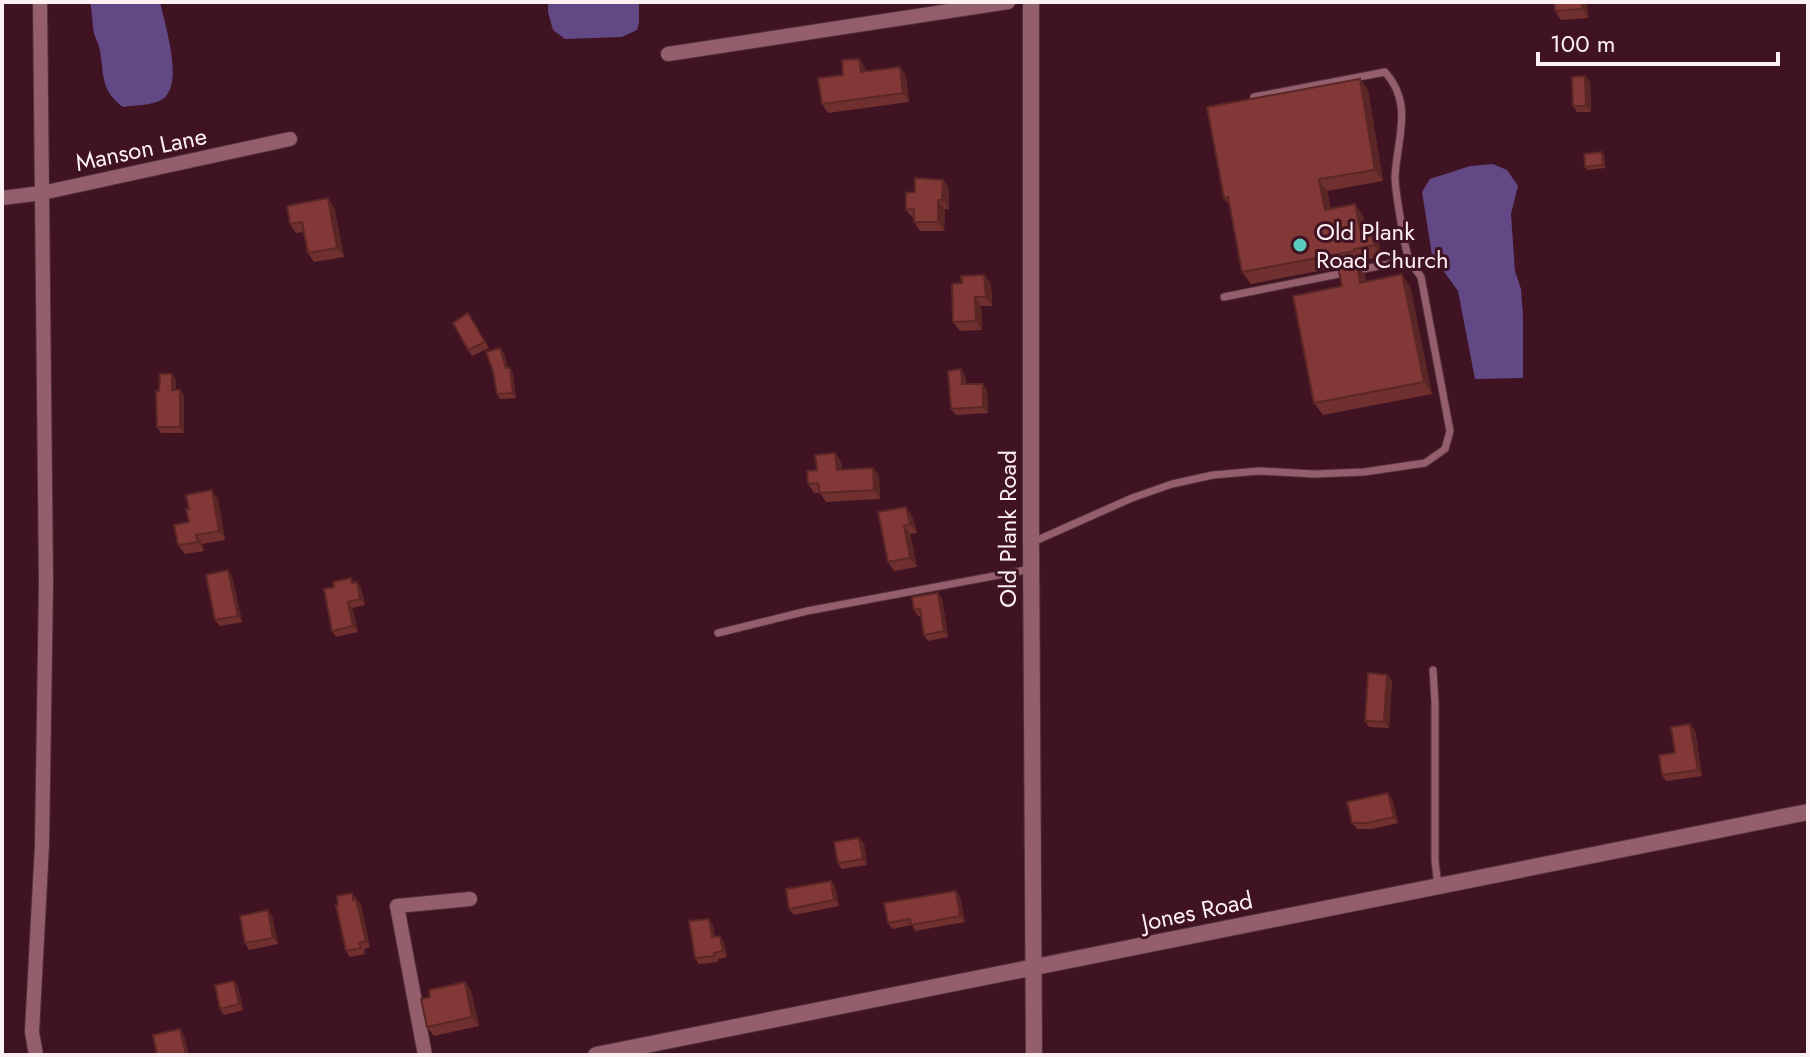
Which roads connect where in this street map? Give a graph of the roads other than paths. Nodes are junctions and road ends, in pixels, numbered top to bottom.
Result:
1 (40, 2) edge
2 (1008, 2) edge
3 (1031, 2) edge
4 (668, 54) dead end
5 (1254, 97) edge
6 (290, 139) dead end
7 (42, 193) junction
8 (2, 198) edge
9 (1409, 260) junction
10 (1224, 297) dead end
11 (1031, 542) junction
12 (1031, 569) junction
13 (718, 633) dead end
14 (1433, 670) dead end
15 (1808, 812) edge
16 (1438, 886) junction
17 (470, 899) dead end
18 (1034, 968) junction
19 (36, 1055) edge
20 (425, 1055) edge
21 (596, 1055) edge
22 (1034, 1055) edge

1 - 7 street
2 - 4 street
3 - 11 street, Old Plank Road
5 - 9 lane
6 - 7 street, Manson Lane
7 - 8 street, Manson Lane
7 - 19 street
9 - 10 lane
9 - 11 lane
11 - 12 street, Old Plank Road
12 - 13 lane
12 - 18 street, Old Plank Road
14 - 16 lane
15 - 16 street, Jones Road
16 - 18 street, Jones Road
17 - 20 street
18 - 21 street, Jones Road
18 - 22 street, Old Plank Road

